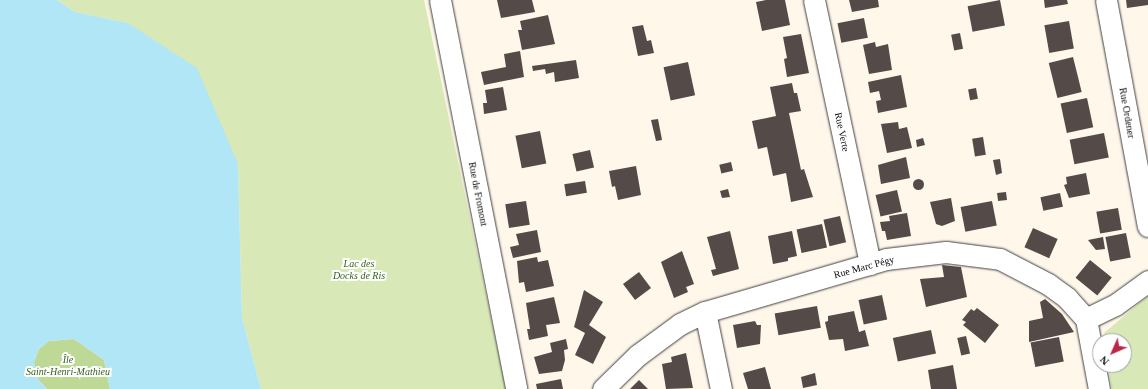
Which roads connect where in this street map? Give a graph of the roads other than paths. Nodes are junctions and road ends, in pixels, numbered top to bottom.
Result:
1 (440, 0) edge
2 (814, 0) edge
3 (1106, 0) edge
4 (1148, 226) edge
5 (870, 264) junction
6 (1148, 281) edge
7 (705, 312) junction
8 (1086, 319) junction
9 (516, 389) edge
10 (603, 389) edge
11 (721, 389) edge
12 (1099, 389) edge

1 - 9 street, Rue de Fromont
2 - 5 street, Rue Verte
3 - 4 street, Rue Ordener
5 - 7 street, Rue Marc Pégy
5 - 8 street, Rue Marc Pégy
6 - 8 street
7 - 10 street, Rue Marc Pégy
7 - 11 street
8 - 12 street

